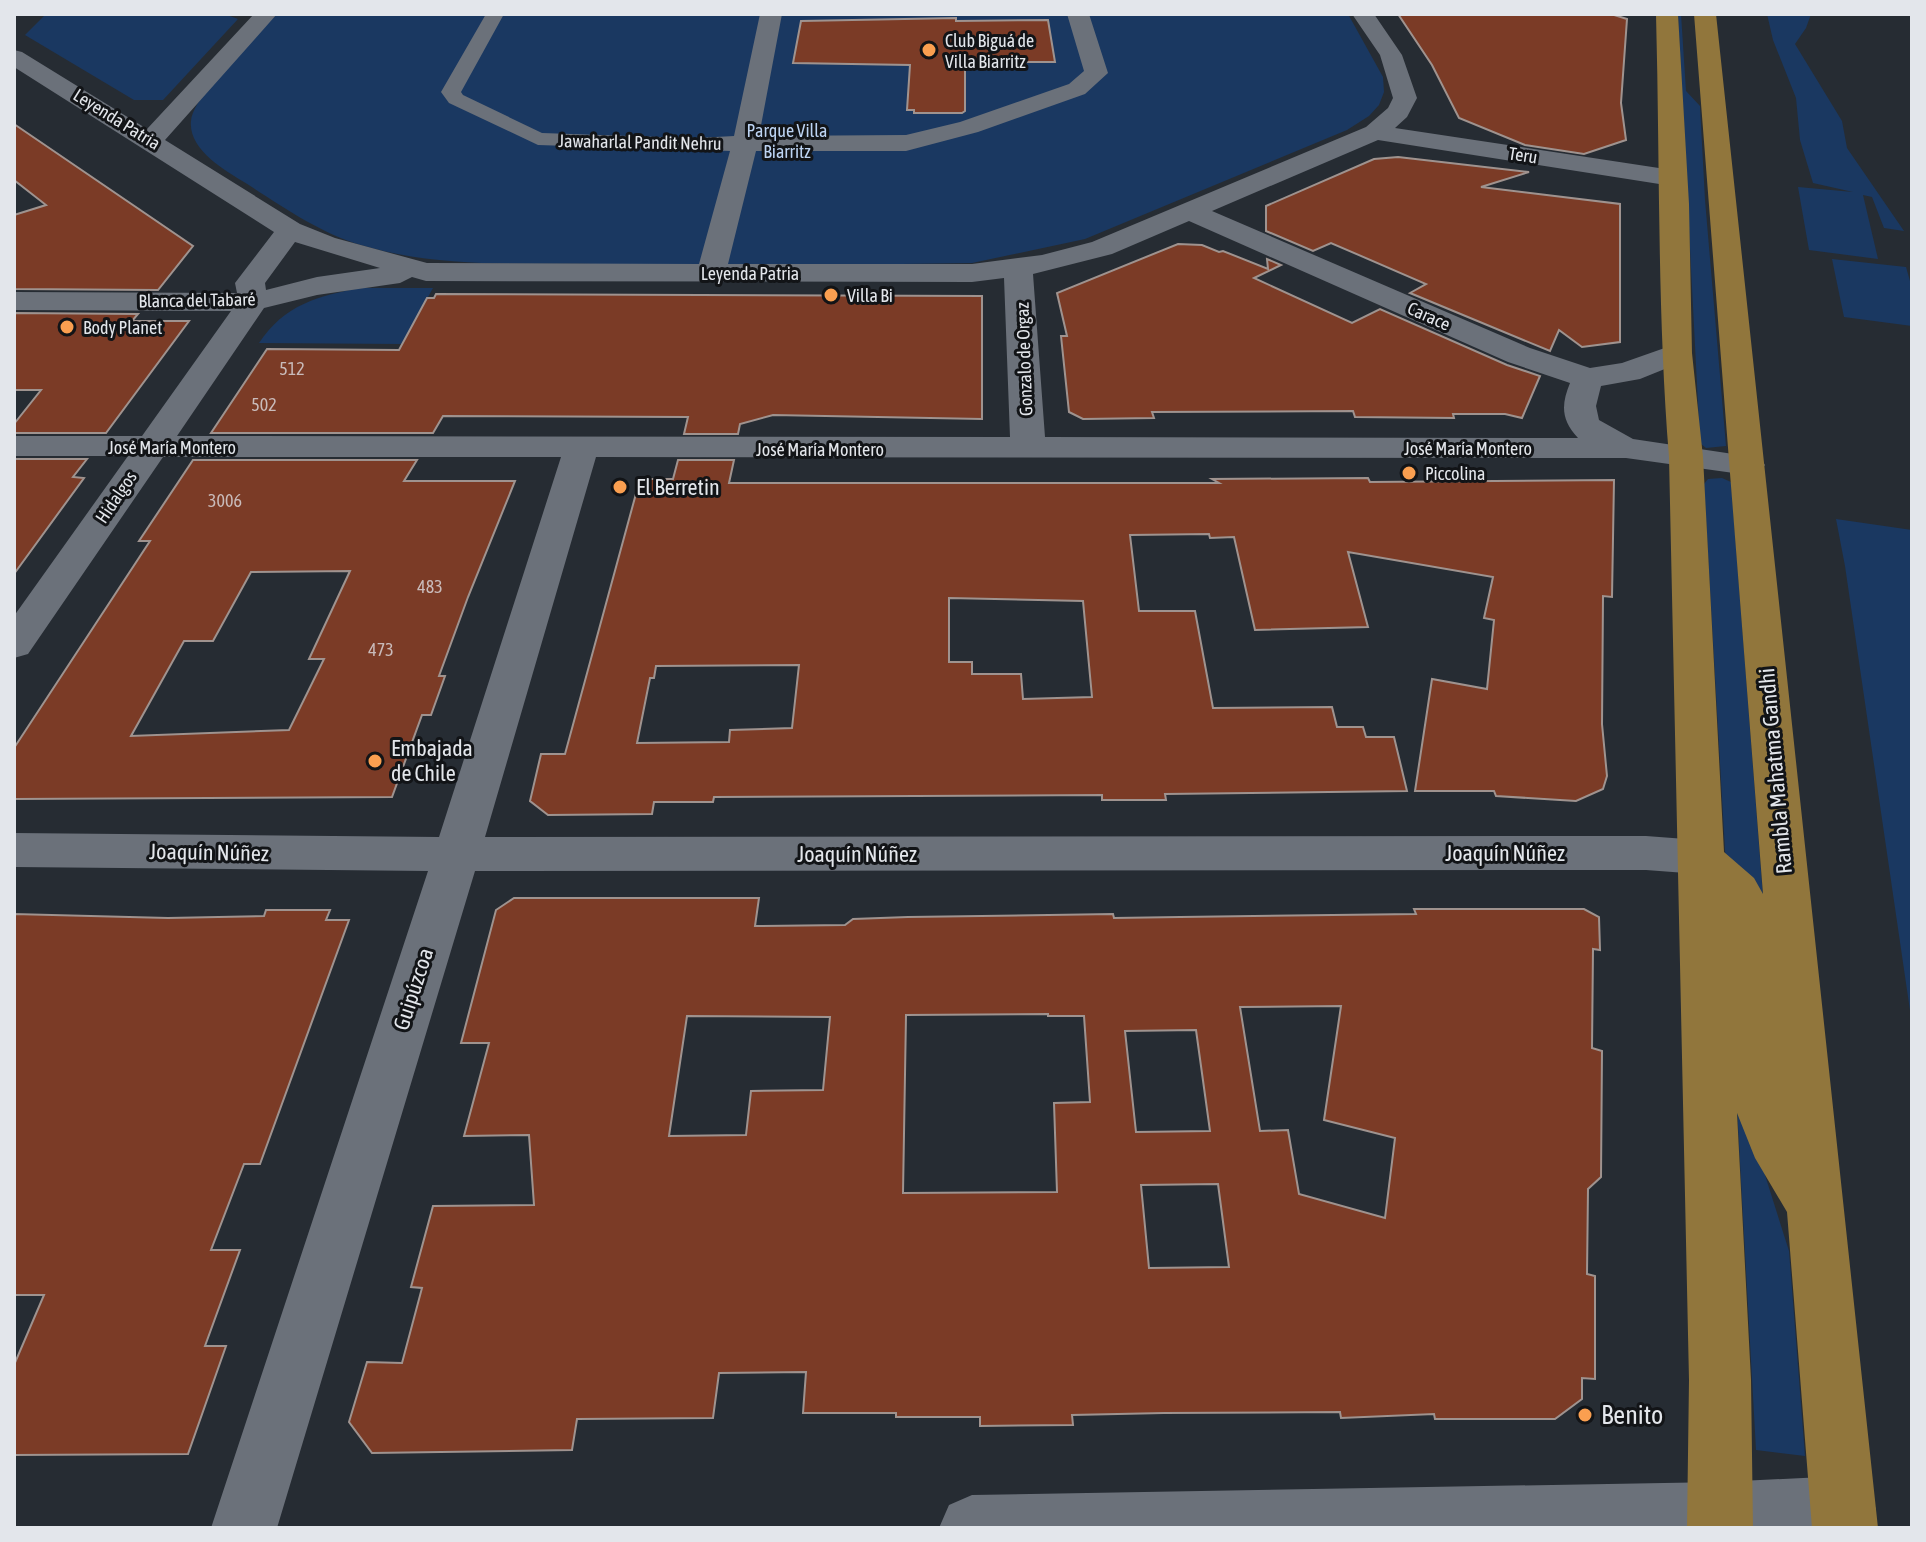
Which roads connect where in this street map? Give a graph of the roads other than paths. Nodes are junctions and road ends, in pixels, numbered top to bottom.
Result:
1 (266, 14) edge
2 (495, 14) edge
3 (771, 14) edge
4 (1078, 14) edge
5 (1363, 14) edge
6 (1667, 14) edge
7 (1686, 14) edge
8 (1705, 14) edge
9 (14, 57) edge
10 (1715, 114) junction
11 (1375, 132) junction
12 (151, 140) junction
13 (745, 143) junction
14 (688, 144) joint
15 (1672, 178) junction
16 (1189, 211) junction
17 (290, 230) junction
18 (1017, 269) junction
19 (426, 272) junction
20 (711, 273) junction
21 (14, 301) edge
22 (253, 302) junction
23 (1676, 353) junction
24 (1588, 378) junction
25 (14, 446) edge
26 (150, 447) junction
27 (1626, 448) junction
28 (581, 449) junction
29 (1028, 449) junction
30 (1686, 457) junction
31 (1748, 465) junction
32 (14, 645) edge
33 (14, 850) edge
34 (457, 854) junction
35 (1699, 857) junction
36 (1814, 1204) junction
37 (1844, 1518) edge
38 (1720, 1522) edge
39 (244, 1528) edge
40 (972, 1528) edge

1 - 12 street
2 - 14 street, Jawaharlal Pandit Nehru
3 - 13 street
4 - 13 street, Jawaharlal Pandit Nehru
5 - 11 street, Leyenda Patria
6 - 15 main road
7 - 10 main road
8 - 10 main road, Rambla Mahatma Gandhi
9 - 12 street, Leyenda Patria
10 - 31 main road, Rambla Mahatma Gandhi
11 - 15 street, Teru
11 - 16 street, Leyenda Patria
12 - 17 street, Leyenda Patria
13 - 14 street, Jawaharlal Pandit Nehru
13 - 20 street
15 - 23 main road
16 - 18 street, Leyenda Patria
16 - 24 street, Carace
17 - 19 street, Leyenda Patria
17 - 22 street, Hidalgos
18 - 20 street, Leyenda Patria
18 - 29 street, Gonzalo de Orgaz
19 - 20 street, Leyenda Patria
19 - 22 street, Blanca del Tabaré
21 - 22 street, Blanca del Tabaré
22 - 26 street, Hidalgos
23 - 24 street, Carace
23 - 30 main road
24 - 27 street, José María Montero
25 - 26 street, José María Montero
26 - 28 street, José María Montero
26 - 32 street, Hidalgos
27 - 29 street, José María Montero
27 - 30 street, José María Montero
28 - 29 street, José María Montero
28 - 34 street, Guipúzcoa
30 - 31 street, José María Montero
30 - 35 main road
31 - 36 main road, Rambla Mahatma Gandhi
33 - 34 street, Joaquín Núñez
34 - 35 street, Joaquín Núñez
34 - 39 street, Guipúzcoa
35 - 36 main road
35 - 38 main road
36 - 37 main road, Rambla Mahatma Gandhi
37 - 38 street
38 - 40 street

